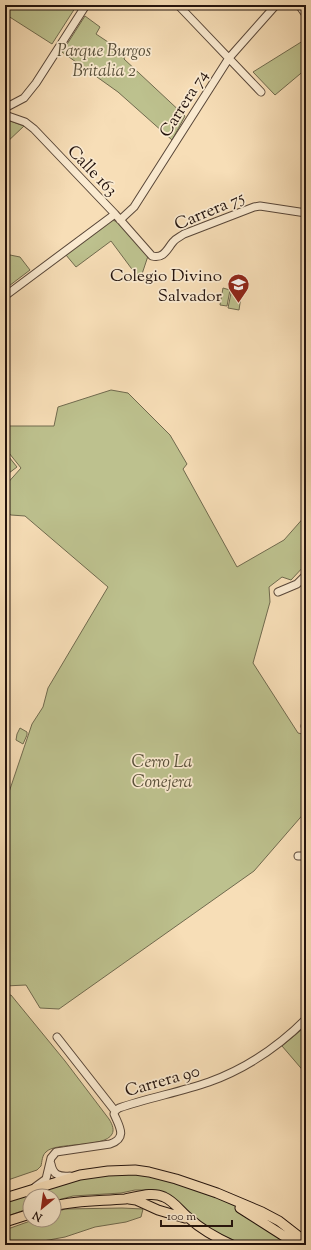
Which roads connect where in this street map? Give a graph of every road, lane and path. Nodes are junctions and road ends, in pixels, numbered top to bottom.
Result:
1 (86, 5) edge
2 (178, 5) edge
3 (276, 5) edge
4 (299, 5) edge
5 (306, 15) edge
6 (229, 58) junction
7 (262, 92) dead end
8 (15, 103) junction
9 (5, 108) edge
10 (5, 115) edge
11 (16, 119) junction
12 (306, 213) edge
13 (115, 214) junction
14 (120, 220) junction
15 (152, 256) joint
16 (5, 296) edge
17 (306, 575) edge
18 (278, 592) dead end
19 (306, 722) edge
20 (306, 728) edge
21 (298, 856) dead end
22 (306, 856) edge
23 (306, 1019) edge
24 (57, 1037) dead end
25 (115, 1111) junction
26 (50, 1162) junction
27 (80, 1175) junction
28 (34, 1188) joint
29 (22, 1192) edge
30 (217, 1193) junction
31 (5, 1198) edge
32 (126, 1199) junction
33 (62, 1204) edge
34 (22, 1217) edge
35 (191, 1220) junction
36 (5, 1222) edge
37 (280, 1233) junction
38 (306, 1242) edge
39 (232, 1245) edge
40 (294, 1245) edge
41 (298, 1245) edge

1 - 8 street
2 - 6 street
3 - 6 street, Carrera 74
4 - 5 street
6 - 7 street
6 - 14 street, Carrera 74
8 - 9 street
8 - 11 street
10 - 11 street, Calle 163
11 - 13 street, Calle 163
12 - 15 street, Carrera 75
13 - 14 street, Calle 163
13 - 16 street
14 - 15 street, Calle 163
17 - 18 street
19 - 20 street
21 - 22 street
23 - 25 street, Carrera 90
24 - 25 street
25 - 26 street, Carrera 90
26 - 27 street
26 - 28 street, Carrera 90
27 - 28 main road
27 - 30 main road
29 - 31 main road
30 - 37 main road
30 - 38 main road
32 - 33 main road
32 - 35 main road
32 - 35 main road
34 - 36 main road
35 - 39 main road
37 - 40 main road
37 - 41 main road

